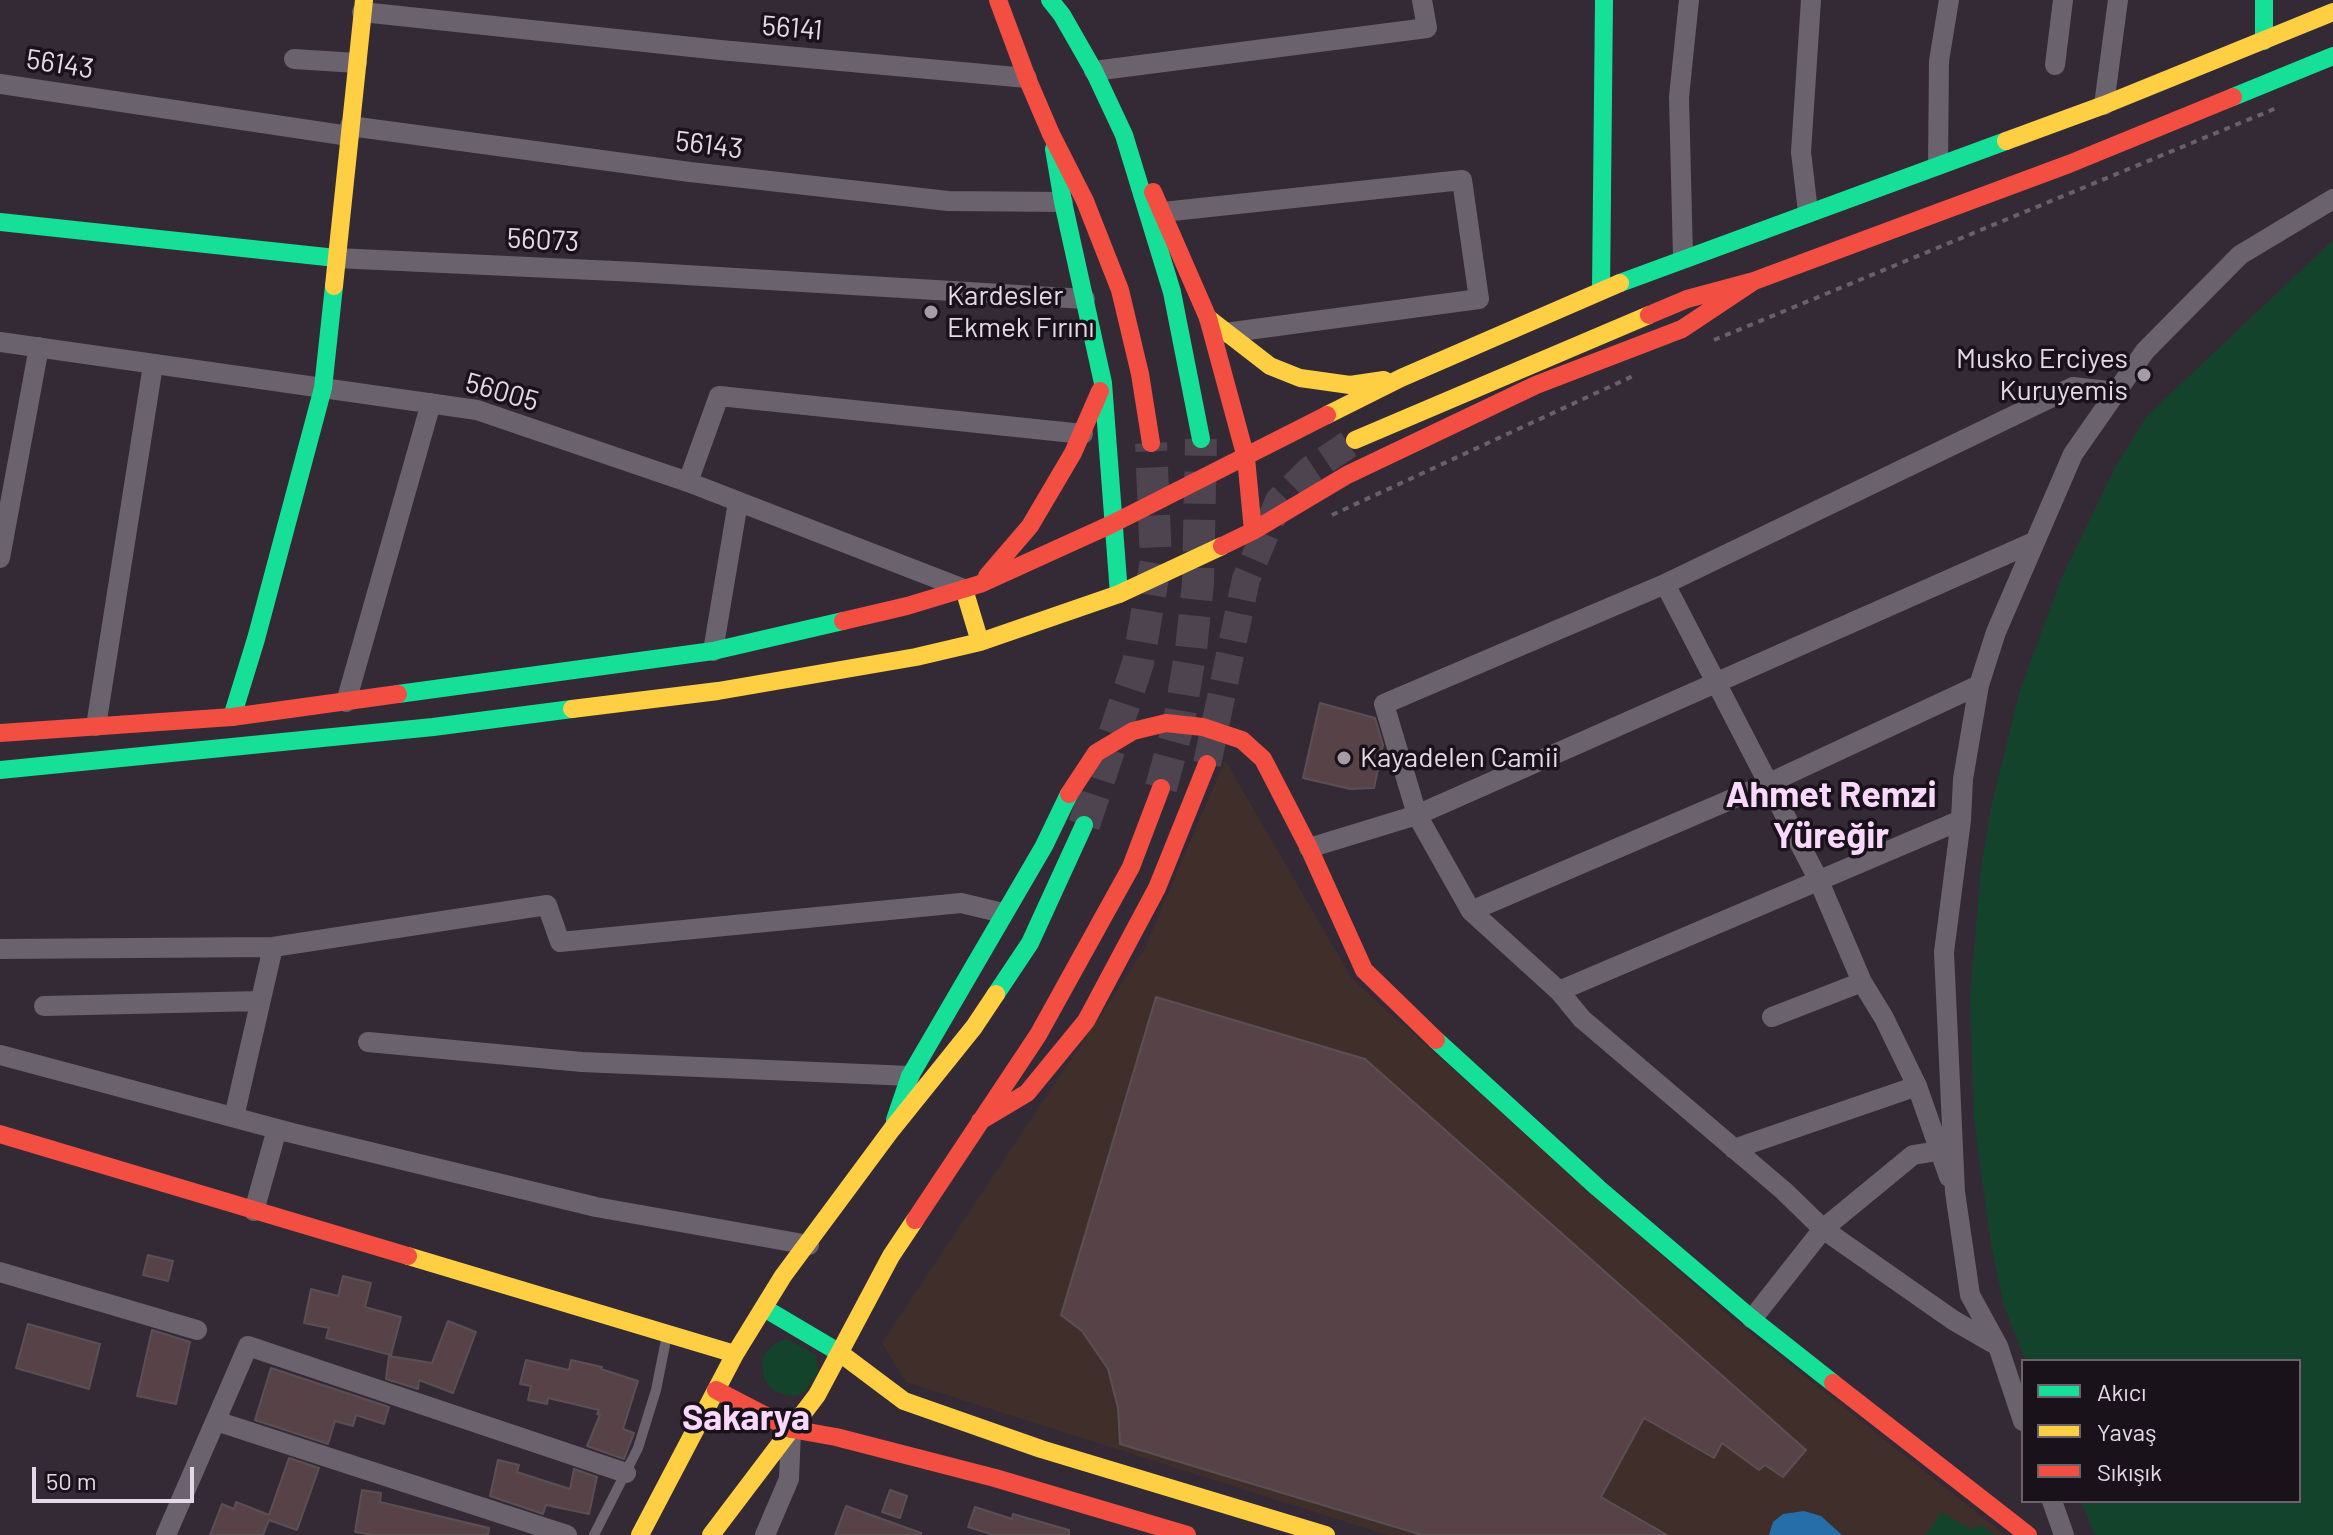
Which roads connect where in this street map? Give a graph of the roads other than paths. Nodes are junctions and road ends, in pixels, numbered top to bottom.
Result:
1 (998, 0) edge
2 (1422, 0) edge
3 (1604, 0) edge
4 (1689, 0) edge
5 (1811, 0) edge
6 (1949, 0) edge
7 (2063, 0) edge
8 (2118, 0) edge
9 (2264, 0) edge
10 (363, 6) edge
11 (1046, 8) edge
12 (2333, 12) edge
13 (2264, 41) junction
14 (2333, 56) edge
15 (294, 59) dead end
16 (357, 63) junction
17 (2055, 65) dead end
18 (1094, 71) junction
19 (1027, 78) junction
20 (0, 84) edge
21 (2104, 105) junction
22 (349, 131) junction
23 (1051, 134) junction
24 (1124, 135) junction
25 (1938, 165) junction
26 (2333, 199) edge
27 (1063, 202) junction
28 (1163, 212) junction
29 (1808, 212) junction
30 (0, 222) edge
31 (1683, 257) junction
32 (336, 258) junction
33 (1754, 281) junction
34 (1601, 290) junction
35 (1085, 299) junction
36 (1208, 318) junction
37 (1225, 333) junction
38 (0, 342) edge
39 (39, 347) junction
40 (153, 365) junction
41 (1401, 378) junction
42 (1103, 383) junction
43 (323, 388) junction
44 (2117, 392) junction
45 (431, 403) junction
46 (1083, 434) junction
47 (1201, 439) tunnel mouth
48 (1355, 440) tunnel mouth
49 (1151, 443) tunnel mouth
50 (1246, 458) junction
51 (688, 482) junction
52 (738, 502) junction
53 (1112, 524) junction
54 (1253, 531) junction
55 (2034, 542) junction
56 (0, 558) edge
57 (1665, 584) junction
58 (972, 587) junction
59 (1119, 594) junction
60 (980, 642) junction
61 (713, 651) junction
62 (1716, 681) junction
63 (1979, 685) junction
64 (346, 702) junction
65 (232, 717) junction
66 (96, 726) junction
67 (0, 733) edge
68 (1207, 764) tunnel mouth
69 (0, 770) edge
70 (1767, 784) junction
71 (1161, 788) tunnel mouth
72 (1417, 815) junction
73 (1961, 820) junction
74 (1084, 825) tunnel mouth
75 (1309, 848) junction
76 (1818, 879) junction
77 (1471, 911) junction
78 (1003, 913) junction
79 (273, 947) junction
80 (0, 949) edge
81 (1862, 982) junction
82 (1559, 991) junction
83 (260, 1001) junction
84 (44, 1006) dead end
85 (1772, 1017) dead end
86 (368, 1042) dead end
87 (0, 1055) edge
88 (910, 1076) junction
89 (1917, 1086) junction
90 (234, 1117) junction
91 (979, 1121) junction
92 (277, 1129) junction
93 (892, 1129) junction
94 (0, 1134) edge
95 (1734, 1149) junction
96 (1938, 1151) junction
97 (1955, 1192) junction
98 (254, 1211) junction
99 (1823, 1229) junction
100 (809, 1245) junction
101 (0, 1272) edge
102 (764, 1308) junction
103 (1752, 1319) junction
104 (197, 1330) dead end
105 (667, 1333) junction
106 (1998, 1346) junction
107 (840, 1353) junction
108 (735, 1354) junction
109 (716, 1390) junction
110 (2021, 1415) edge
111 (216, 1421) junction
112 (791, 1429) junction
113 (626, 1473) junction
114 (2053, 1503) edge
115 (1118, 1525) edge
116 (166, 1535) edge
117 (567, 1535) edge
118 (594, 1535) edge
119 (640, 1535) edge
120 (711, 1535) edge
121 (765, 1535) edge
122 (1187, 1535) edge
123 (1326, 1535) edge
124 (2028, 1535) edge
125 (2064, 1535) edge

1 - 19 main road
2 - 18 street
3 - 34 main road
4 - 31 street
5 - 29 street
6 - 25 street
7 - 17 street
8 - 21 street
9 - 13 main road
10 - 16 main road
10 - 19 street, 56141
11 - 18 main road
12 - 13 main road
13 - 21 main road
14 - 33 main road
15 - 16 street
16 - 22 main road
18 - 24 main road
19 - 23 main road
20 - 22 street, 56143
21 - 25 main road
22 - 27 street, 56143
22 - 32 main road
23 - 27 main road
23 - 49 main road
24 - 28 main road
24 - 47 main road
25 - 29 main road
26 - 44 street
27 - 35 main road
28 - 36 main road
28 - 37 street
29 - 31 main road
30 - 32 main road, 56073
31 - 34 main road
32 - 35 street, 56073
32 - 43 main road
33 - 48 main road
33 - 54 main road
34 - 41 main road
35 - 42 main road
36 - 37 main road
36 - 50 main road
37 - 41 main road
38 - 39 street, 56005
39 - 40 street, 56005
39 - 56 street
40 - 43 street, 56005
40 - 66 street
41 - 50 main road
42 - 46 main road
42 - 53 main road
43 - 45 street, 56005
43 - 65 main road
44 - 55 street
44 - 57 street
45 - 51 street, 56005
45 - 64 street
46 - 51 street
46 - 58 main road
50 - 53 main road
50 - 54 main road
51 - 52 street, 56005
52 - 58 street, 56005
52 - 61 street
53 - 58 main road
53 - 59 main road
54 - 59 main road
55 - 62 street
55 - 63 street
57 - 62 street
57 - 72 street
58 - 60 main road
58 - 61 main road
59 - 60 main road
60 - 69 main road
61 - 64 main road
62 - 70 street
62 - 72 street
63 - 70 street
63 - 73 street
64 - 65 main road
65 - 66 main road
66 - 67 main road
68 - 91 main road
70 - 76 street
70 - 77 street
71 - 91 main road
72 - 75 street
72 - 77 street
73 - 76 street
73 - 97 street
74 - 93 main road
75 - 78 main road
75 - 103 main road
76 - 81 street
76 - 82 street
77 - 82 street
78 - 79 street
78 - 88 main road
79 - 80 street
79 - 83 street
81 - 85 street
81 - 89 street
82 - 95 street
83 - 84 street
83 - 90 street
86 - 88 street
87 - 90 street
88 - 93 main road
89 - 95 street
89 - 96 street
90 - 92 street
91 - 107 main road
92 - 98 street
92 - 100 street
93 - 100 main road
94 - 98 main road
95 - 99 street
96 - 97 street
96 - 99 street
97 - 106 street
98 - 105 main road
99 - 103 street
99 - 106 street
100 - 102 main road
101 - 104 street
102 - 107 main road
102 - 108 main road
103 - 124 main road
105 - 108 main road
105 - 113 lane
106 - 110 street
107 - 112 main road
107 - 123 main road
108 - 109 main road
109 - 112 main road
109 - 119 main road
111 - 113 street
111 - 116 street
111 - 117 street
112 - 115 main road
112 - 120 main road
112 - 121 street
113 - 118 lane
114 - 125 street
115 - 122 main road

